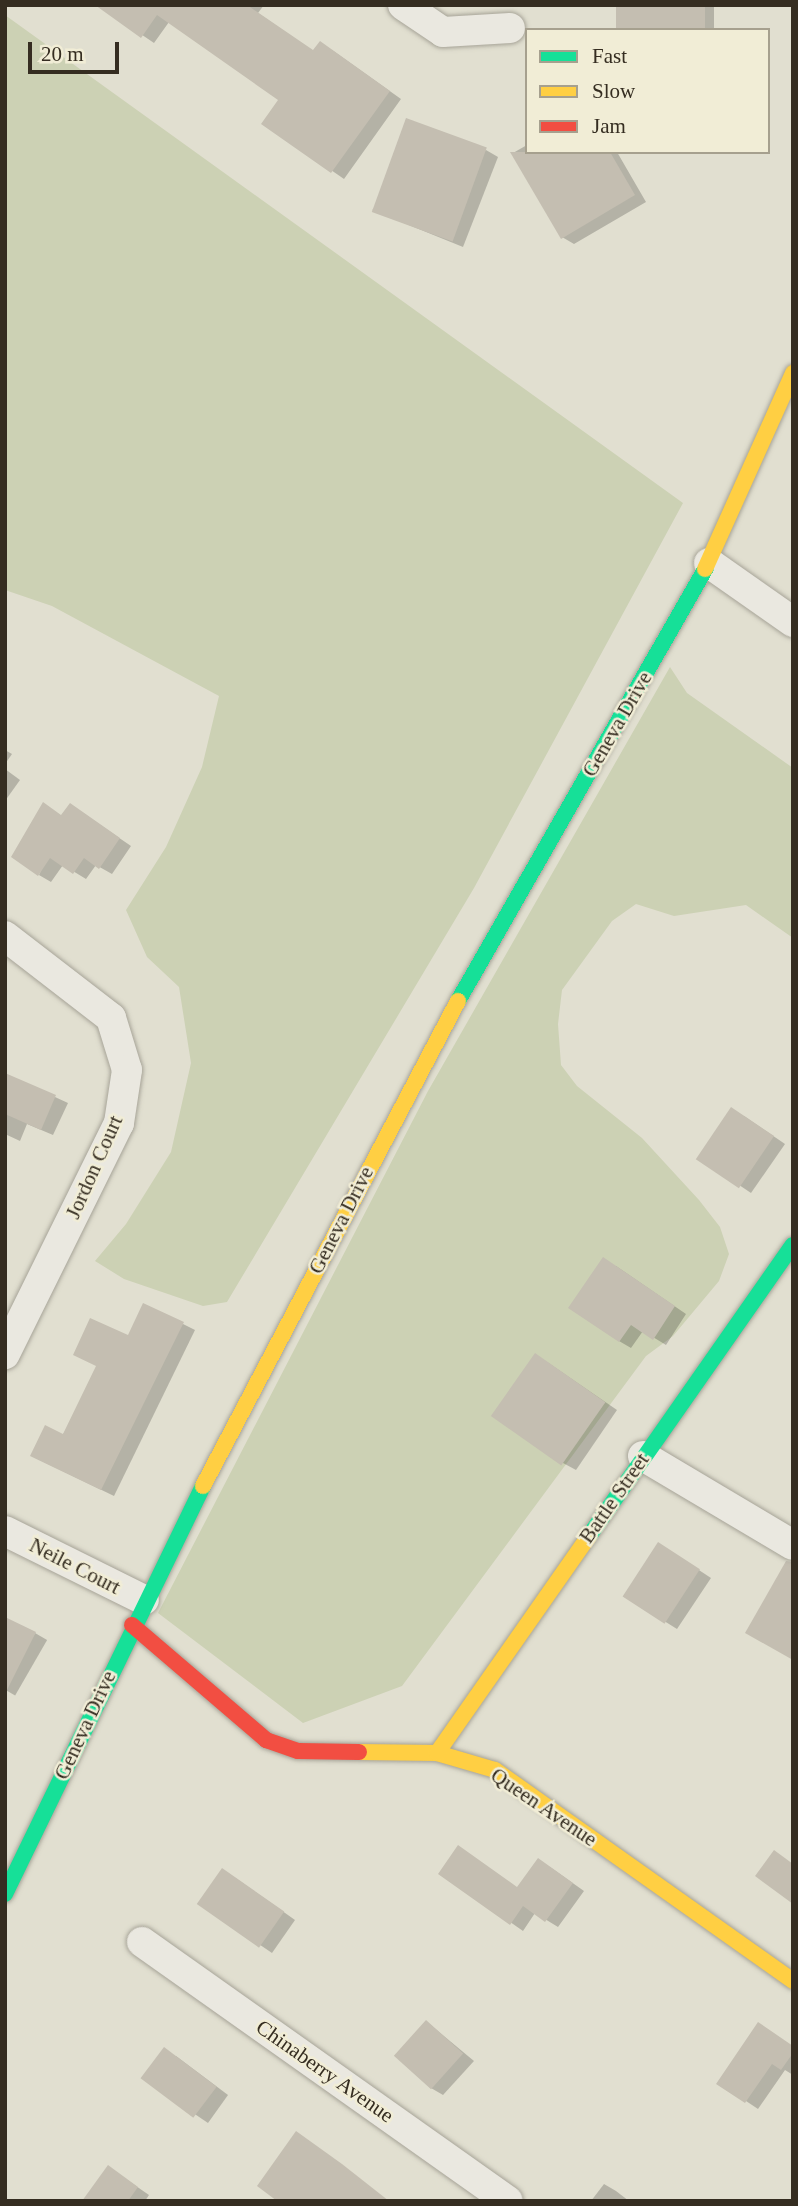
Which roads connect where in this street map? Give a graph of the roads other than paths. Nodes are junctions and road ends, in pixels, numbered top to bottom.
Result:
1 (403, 5) edge
2 (510, 28) dead end
3 (793, 373) edge
4 (709, 563) junction
5 (793, 622) edge
6 (5, 936) edge
7 (793, 1245) edge
8 (5, 1354) edge
9 (643, 1456) junction
10 (5, 1531) edge
11 (793, 1545) edge
12 (138, 1613) junction
13 (437, 1753) junction
14 (5, 1894) edge
15 (142, 1942) dead end
16 (793, 1981) edge
17 (508, 2201) edge

1 - 2 street
3 - 4 main road, Geneva Drive
4 - 5 street
4 - 12 main road, Geneva Drive
6 - 8 street, Jordon Court
7 - 9 main road, Battle Street
9 - 11 street
9 - 13 main road, Battle Street
10 - 12 street, Neile Court
12 - 13 main road, Queen Avenue
12 - 14 main road, Geneva Drive
13 - 16 main road, Queen Avenue
15 - 17 street, Chinaberry Avenue

